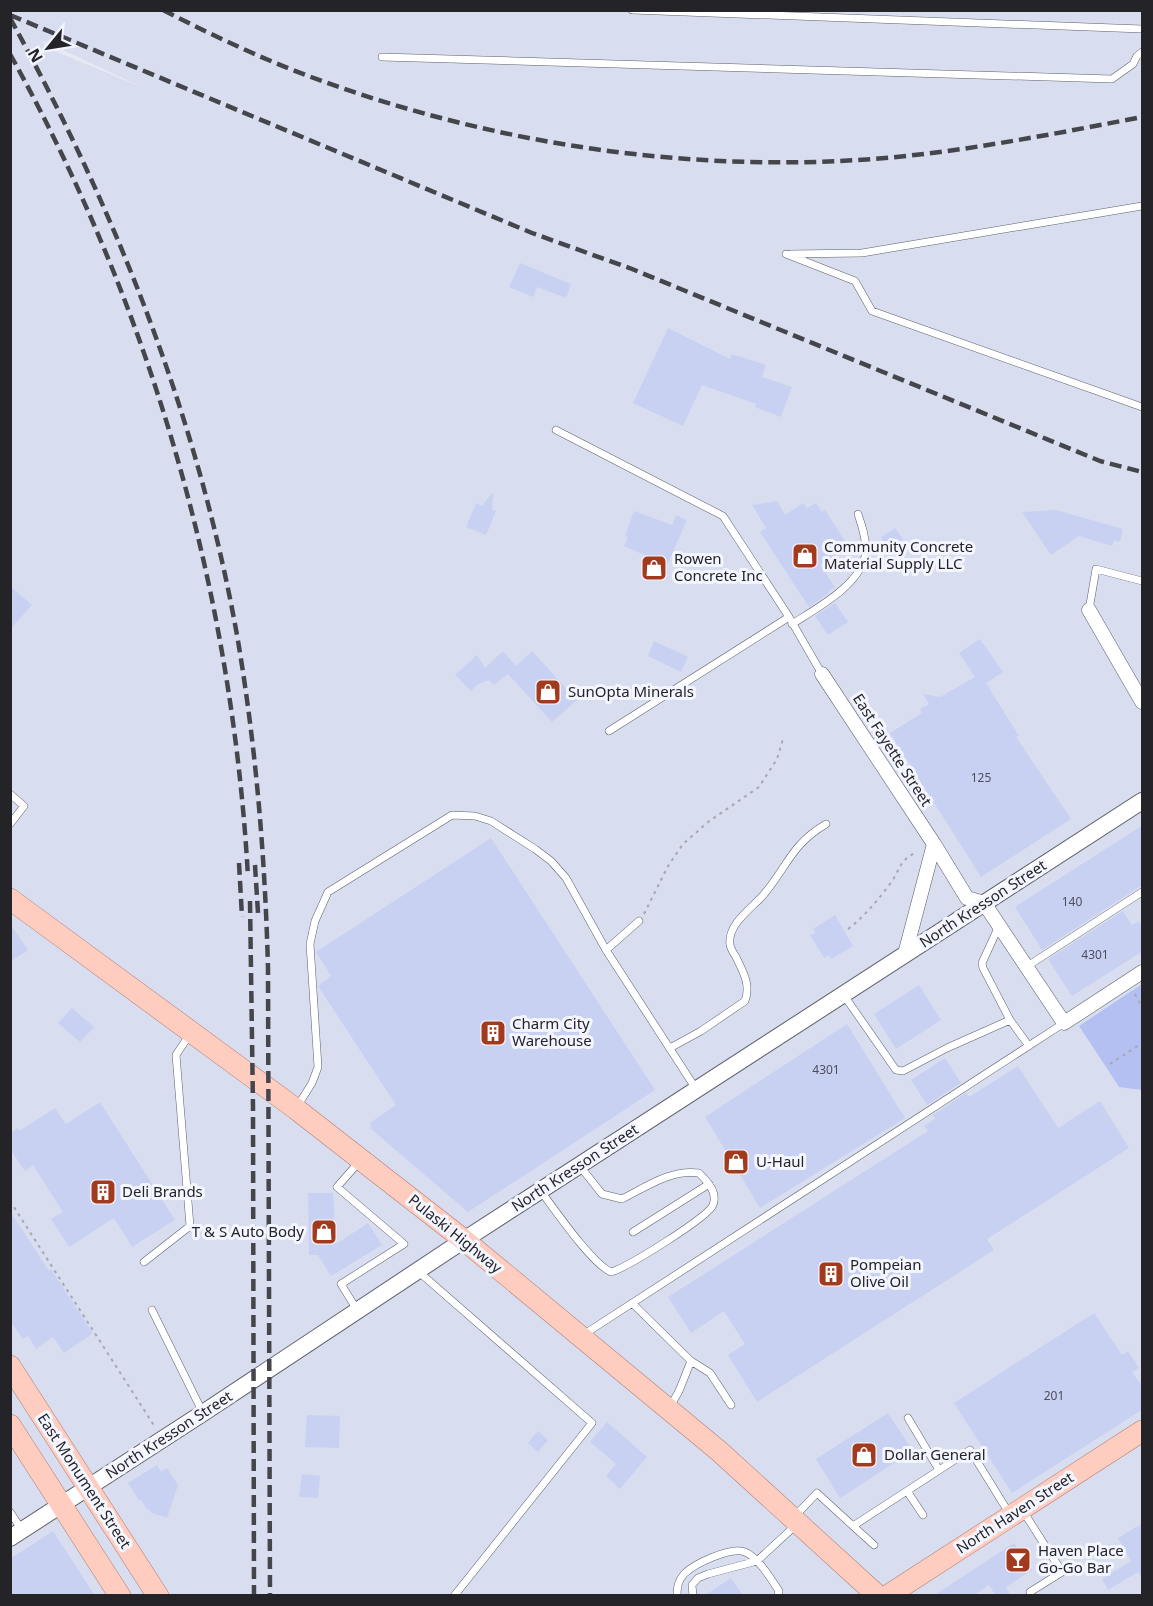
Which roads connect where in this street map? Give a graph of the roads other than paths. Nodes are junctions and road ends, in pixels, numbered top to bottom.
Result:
1 (632, 10) edge
2 (1143, 29) edge
3 (1143, 52) edge
4 (382, 57) dead end
5 (1143, 206) edge
6 (1143, 406) edge
7 (556, 430) dead end
8 (858, 514) dead end
9 (1143, 581) edge
10 (1089, 610) joint
11 (790, 620) junction
12 (822, 674) joint
13 (1142, 702) edge
14 (609, 732) dead end
15 (10, 794) edge
16 (1143, 801) edge
17 (10, 824) edge
18 (826, 824) dead end
19 (934, 844) junction
20 (1143, 892) edge
21 (10, 899) edge
22 (984, 903) junction
23 (639, 921) road end
24 (999, 926) junction
25 (606, 950) junction
26 (905, 954) junction
27 (1026, 967) junction
28 (1143, 972) edge
29 (843, 994) junction
30 (1010, 1020) junction
31 (1064, 1023) junction
32 (192, 1032) junction
33 (1029, 1046) junction
34 (670, 1048) junction
35 (696, 1089) junction
36 (296, 1109) junction
37 (361, 1160) junction
38 (579, 1165) junction
39 (709, 1184) junction
40 (540, 1191) junction
41 (633, 1232) dead end
42 (464, 1240) junction
43 (144, 1262) dead end
44 (417, 1270) junction
45 (632, 1303) junction
46 (152, 1310) dead end
47 (357, 1310) junction
48 (581, 1337) junction
49 (691, 1361) junction
50 (10, 1366) edge
51 (731, 1405) dead end
52 (669, 1409) junction
53 (203, 1413) junction
54 (908, 1418) dead end
55 (10, 1425) edge
56 (1139, 1435) edge
57 (939, 1470) junction
58 (89, 1487) junction
59 (907, 1491) junction
60 (62, 1505) junction
61 (10, 1512) edge
62 (1016, 1512) junction
63 (923, 1515) dead end
64 (795, 1521) junction
65 (853, 1526) junction
66 (16, 1534) edge
67 (874, 1545) dead end
68 (757, 1561) junction
69 (1030, 1592) dead end
70 (120, 1596) edge
71 (158, 1596) edge
72 (454, 1596) edge
73 (677, 1596) edge
74 (693, 1596) edge
75 (778, 1596) edge
76 (878, 1596) edge
77 (886, 1596) edge

1 - 2 lane
3 - 4 lane
5 - 6 lane
7 - 11 lane
8 - 11 lane
9 - 10 lane
10 - 13 street
11 - 12 lane
11 - 14 lane
12 - 19 street, East Fayette Street
15 - 17 lane
16 - 22 street, North Kresson Street
18 - 34 lane
19 - 22 street, East Fayette Street
19 - 26 street
20 - 27 lane
21 - 32 main road, Pulaski Highway
22 - 24 street, East Fayette Street
22 - 26 street, North Kresson Street
23 - 25 lane
24 - 27 street, East Fayette Street
24 - 30 lane
25 - 34 lane
25 - 36 lane
26 - 29 street, North Kresson Street
27 - 31 street, East Fayette Street
28 - 31 street
29 - 30 lane
29 - 35 street, North Kresson Street
30 - 33 lane
31 - 33 lane
32 - 36 main road, Pulaski Highway
32 - 43 lane
33 - 45 lane
34 - 35 lane
35 - 38 street, North Kresson Street
36 - 37 main road, Pulaski Highway
37 - 42 main road, Pulaski Highway
37 - 47 lane
38 - 39 lane
38 - 40 street, North Kresson Street
39 - 40 lane
39 - 41 lane
40 - 42 street, North Kresson Street
42 - 44 street, North Kresson Street
42 - 48 main road, Pulaski Highway
44 - 47 street, North Kresson Street
44 - 72 lane
45 - 48 lane
45 - 49 lane
46 - 53 lane
47 - 53 street, North Kresson Street
48 - 52 main road, Pulaski Highway
49 - 51 lane
49 - 52 lane
50 - 58 main road, East Monument Street
52 - 64 main road, Pulaski Highway
53 - 58 street, North Kresson Street
54 - 57 lane
55 - 60 main road, East Monument Street
56 - 62 main road, North Haven Street
57 - 59 lane
57 - 62 lane
58 - 60 street, North Kresson Street
58 - 71 main road, East Monument Street
59 - 63 lane
59 - 65 lane
60 - 66 street, North Kresson Street
60 - 70 main road, East Monument Street
61 - 66 lane
62 - 69 lane
62 - 77 main road, North Haven Street
64 - 65 lane
64 - 68 lane
64 - 76 main road, Pulaski Highway
65 - 67 lane
68 - 73 lane
68 - 74 lane
68 - 75 lane

